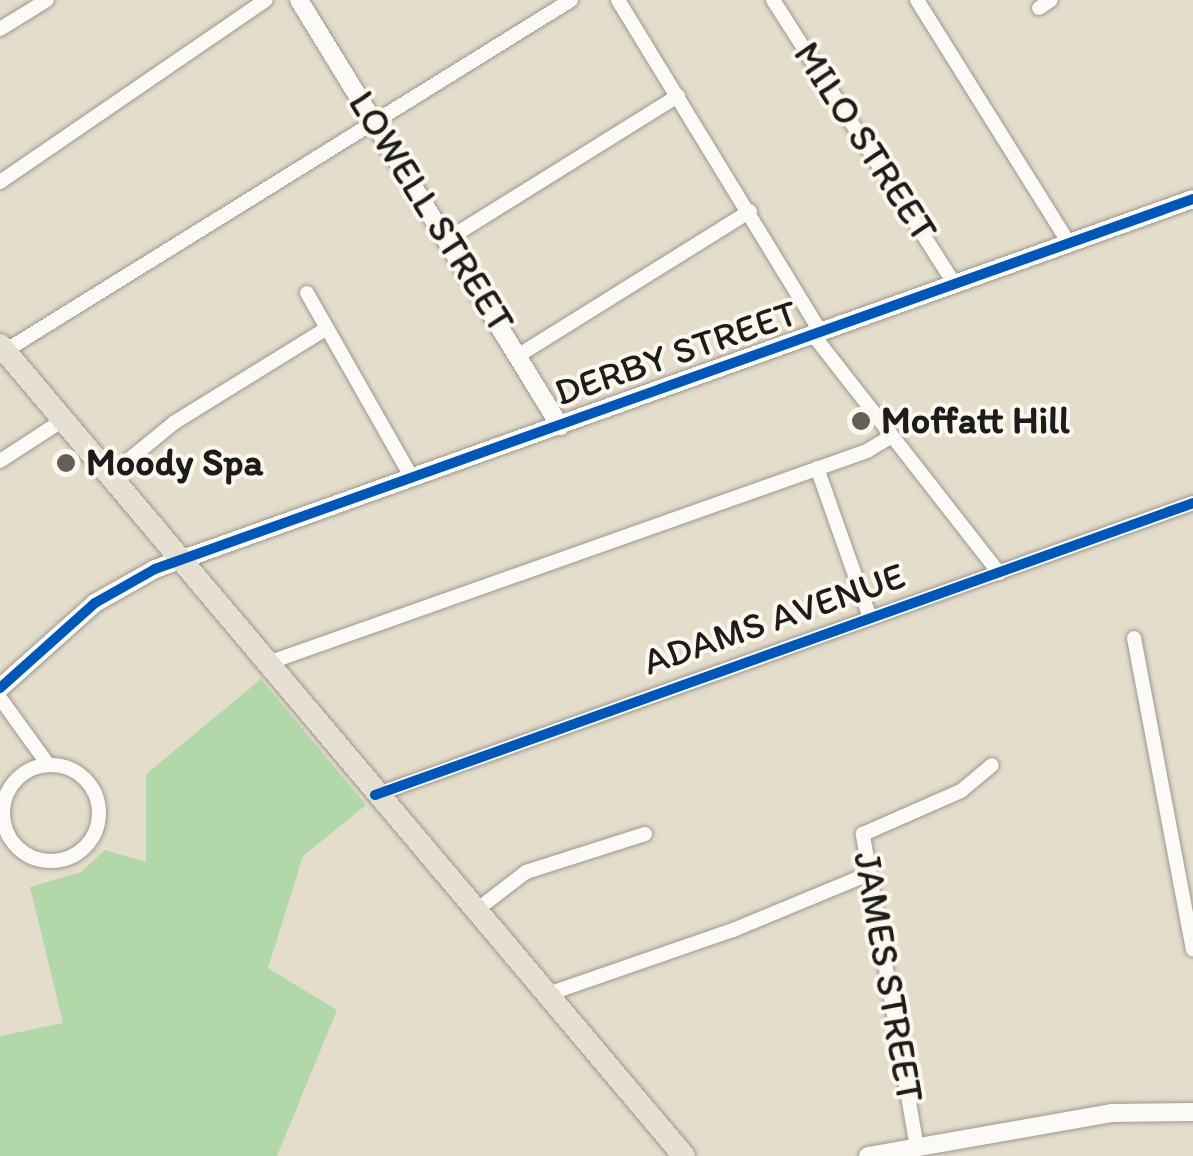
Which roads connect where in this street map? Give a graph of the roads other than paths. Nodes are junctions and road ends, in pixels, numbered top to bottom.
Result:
1 (46, 0) edge
2 (266, 0) edge
3 (571, 0) edge
4 (618, 0) edge
5 (772, 0) edge
6 (917, 0) edge
7 (301, 1) edge
8 (0, 29) edge
9 (678, 96) junction
10 (374, 121) junction
11 (0, 182) edge
12 (1193, 199) edge
13 (750, 210) junction
14 (448, 238) junction
15 (1070, 243) junction
16 (955, 285) junction
17 (307, 292) dead end
18 (324, 330) junction
19 (818, 334) junction
20 (2, 348) edge
21 (519, 355) junction
22 (63, 420) junction
23 (560, 426) junction
24 (892, 436) junction
25 (0, 461) edge
26 (817, 468) junction
27 (109, 476) junction
28 (412, 478) junction
29 (1193, 503) edge
30 (178, 560) junction
31 (999, 573) junction
32 (870, 618) junction
33 (1134, 638) dead end
34 (265, 664) junction
35 (0, 688) edge
36 (0, 698) edge
37 (47, 763) junction
38 (992, 765) dead end
39 (375, 794) junction
40 (645, 834) dead end
41 (868, 874) junction
42 (474, 912) junction
43 (1193, 949) edge
44 (545, 995) junction
45 (1193, 1112) edge
46 (917, 1148) junction
47 (684, 1156) edge
48 (868, 1156) edge

1 - 8 street
2 - 11 street
3 - 10 street
4 - 9 street
5 - 16 street, MILO STREET
6 - 15 street
7 - 10 street, LOWELL STREET
9 - 13 street
9 - 14 street
10 - 14 street, LOWELL STREET
10 - 20 street
12 - 15 street, DERBY STREET
13 - 19 street
13 - 21 street
14 - 21 street, LOWELL STREET
15 - 16 street, DERBY STREET
16 - 19 street, DERBY STREET
17 - 18 street
18 - 27 street
18 - 28 street
19 - 23 street, DERBY STREET
19 - 24 street
20 - 22 main road
21 - 23 street, LOWELL STREET
22 - 25 street
22 - 27 main road
23 - 28 street, DERBY STREET
24 - 26 street
24 - 31 street
26 - 32 street
26 - 34 street
27 - 30 main road
28 - 30 street, DERBY STREET
29 - 31 street, ADAMS AVENUE
30 - 34 main road
30 - 35 street, DERBY STREET
31 - 32 street, ADAMS AVENUE
32 - 39 street, ADAMS AVENUE
33 - 43 street
34 - 39 main road
36 - 37 street
37 - 37 street
38 - 41 street, JAMES STREET
39 - 42 main road
40 - 42 street
41 - 44 street
41 - 46 street, JAMES STREET
42 - 44 main road
44 - 47 main road
45 - 46 street
46 - 48 street

